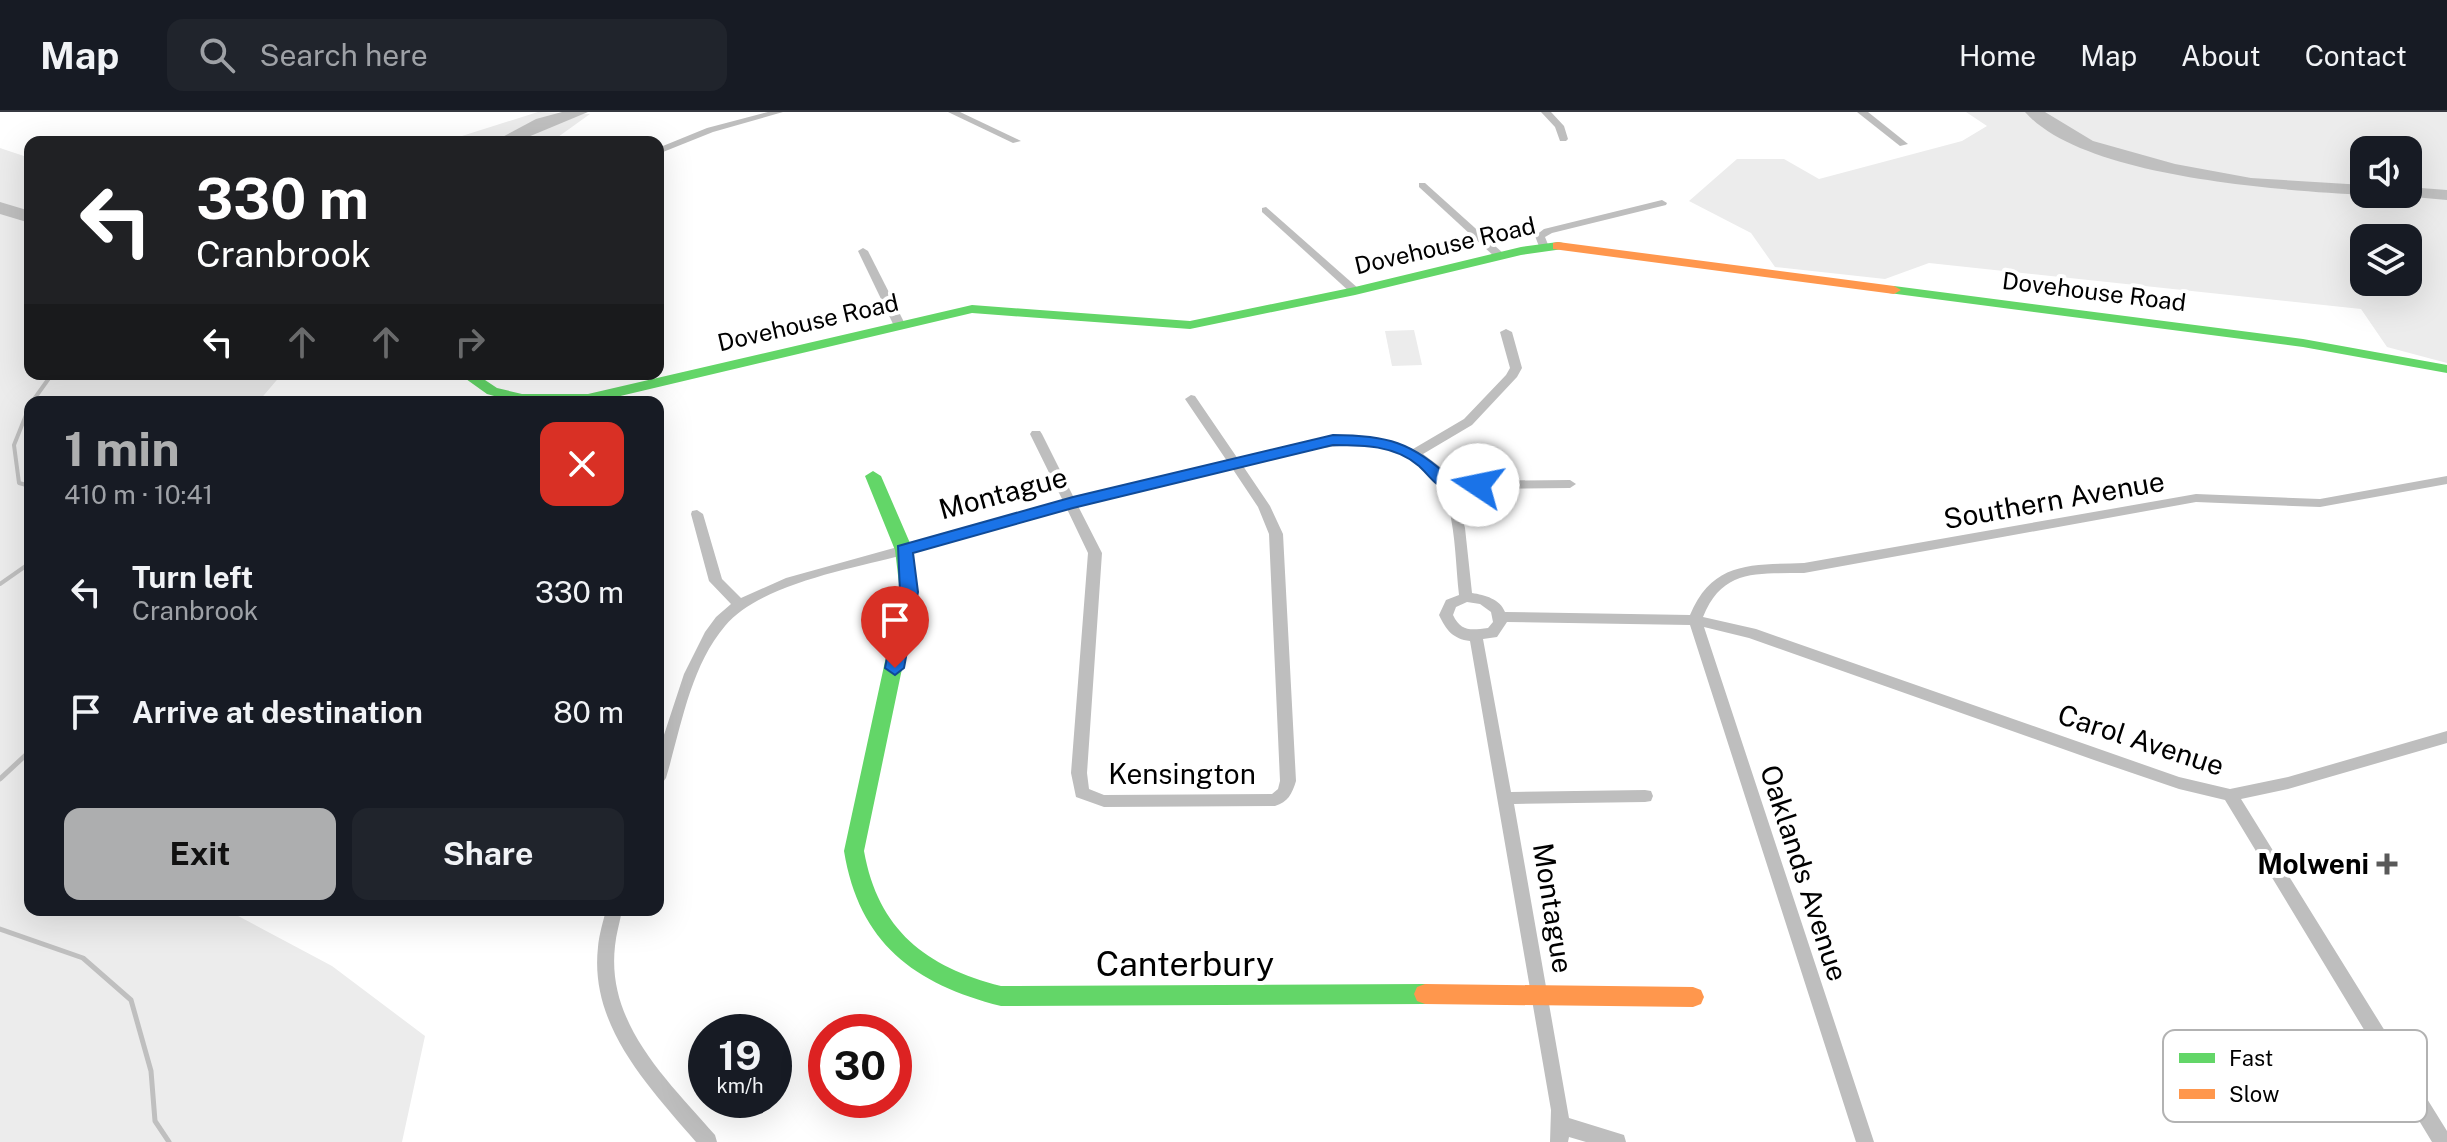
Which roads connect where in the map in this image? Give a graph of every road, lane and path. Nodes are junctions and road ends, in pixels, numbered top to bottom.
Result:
1 (778, 112) edge
2 (953, 112) edge
3 (1546, 112) edge
4 (1862, 112) edge
5 (1563, 139) dead end
6 (1016, 141) dead end
7 (1903, 144) dead end
8 (664, 149) edge
9 (1422, 185) dead end
10 (1662, 203) dead end
11 (1266, 210) dead end
12 (1544, 247) junction
13 (863, 251) dead end
14 (1500, 256) junction
15 (1355, 291) junction
16 (900, 326) junction
17 (1506, 332) dead end
18 (2447, 369) edge
19 (474, 380) edge
20 (662, 380) edge
21 (664, 380) edge
22 (507, 396) edge
23 (592, 396) edge
24 (1191, 399) dead end
25 (1036, 434) dead end
26 (1413, 454) junction
27 (1236, 464) junction
28 (873, 476) dead end
29 (2447, 480) edge
30 (1570, 484) dead end
31 (1448, 485) junction
32 (1073, 503) junction
33 (697, 514) dead end
34 (904, 550) junction
35 (1466, 597) junction
36 (740, 605) junction
37 (1500, 617) junction
38 (1695, 620) junction
39 (1476, 637) junction
40 (2447, 737) edge
41 (664, 761) edge
42 (2230, 795) junction
43 (1645, 796) dead end
44 (1507, 798) junction
45 (612, 916) edge
46 (1539, 994) junction
47 (1693, 997) dead end
48 (2374, 1030) edge
49 (2427, 1116) edge
50 (1559, 1133) edge
51 (708, 1142) edge
52 (1617, 1142) edge
53 (1865, 1142) edge
54 (2443, 1142) edge

1 - 8 street
2 - 6 street
3 - 5 street
4 - 7 street
9 - 14 street
10 - 12 street
11 - 15 street
12 - 14 street, Dovehouse Road
12 - 18 street, Dovehouse Road
13 - 16 street
14 - 15 street, Dovehouse Road
15 - 16 street, Dovehouse Road
16 - 21 street, Dovehouse Road
17 - 26 street
19 - 22 street, Dovehouse Road
20 - 23 street, Dovehouse Road
24 - 27 street
25 - 32 street
26 - 27 street, Montague
26 - 31 street, Montague
27 - 32 street, Montague
27 - 32 street, Kensington
28 - 34 street
29 - 38 street, Southern Avenue
30 - 31 street
31 - 35 street
32 - 34 street, Montague
33 - 36 street
34 - 36 street, Montague
34 - 46 street, Canterbury
35 - 37 street
35 - 39 street
36 - 41 street, Montague
37 - 38 street, Carol Avenue
37 - 39 street
38 - 42 street, Carol Avenue
38 - 53 street, Oaklands Avenue
39 - 44 street, Montague
40 - 42 street
42 - 48 street, Carol Avenue
43 - 44 street
44 - 46 street, Montague
45 - 51 street
46 - 47 street, Canterbury
46 - 50 street, Montague
49 - 54 street, Carol Avenue
50 - 52 street

